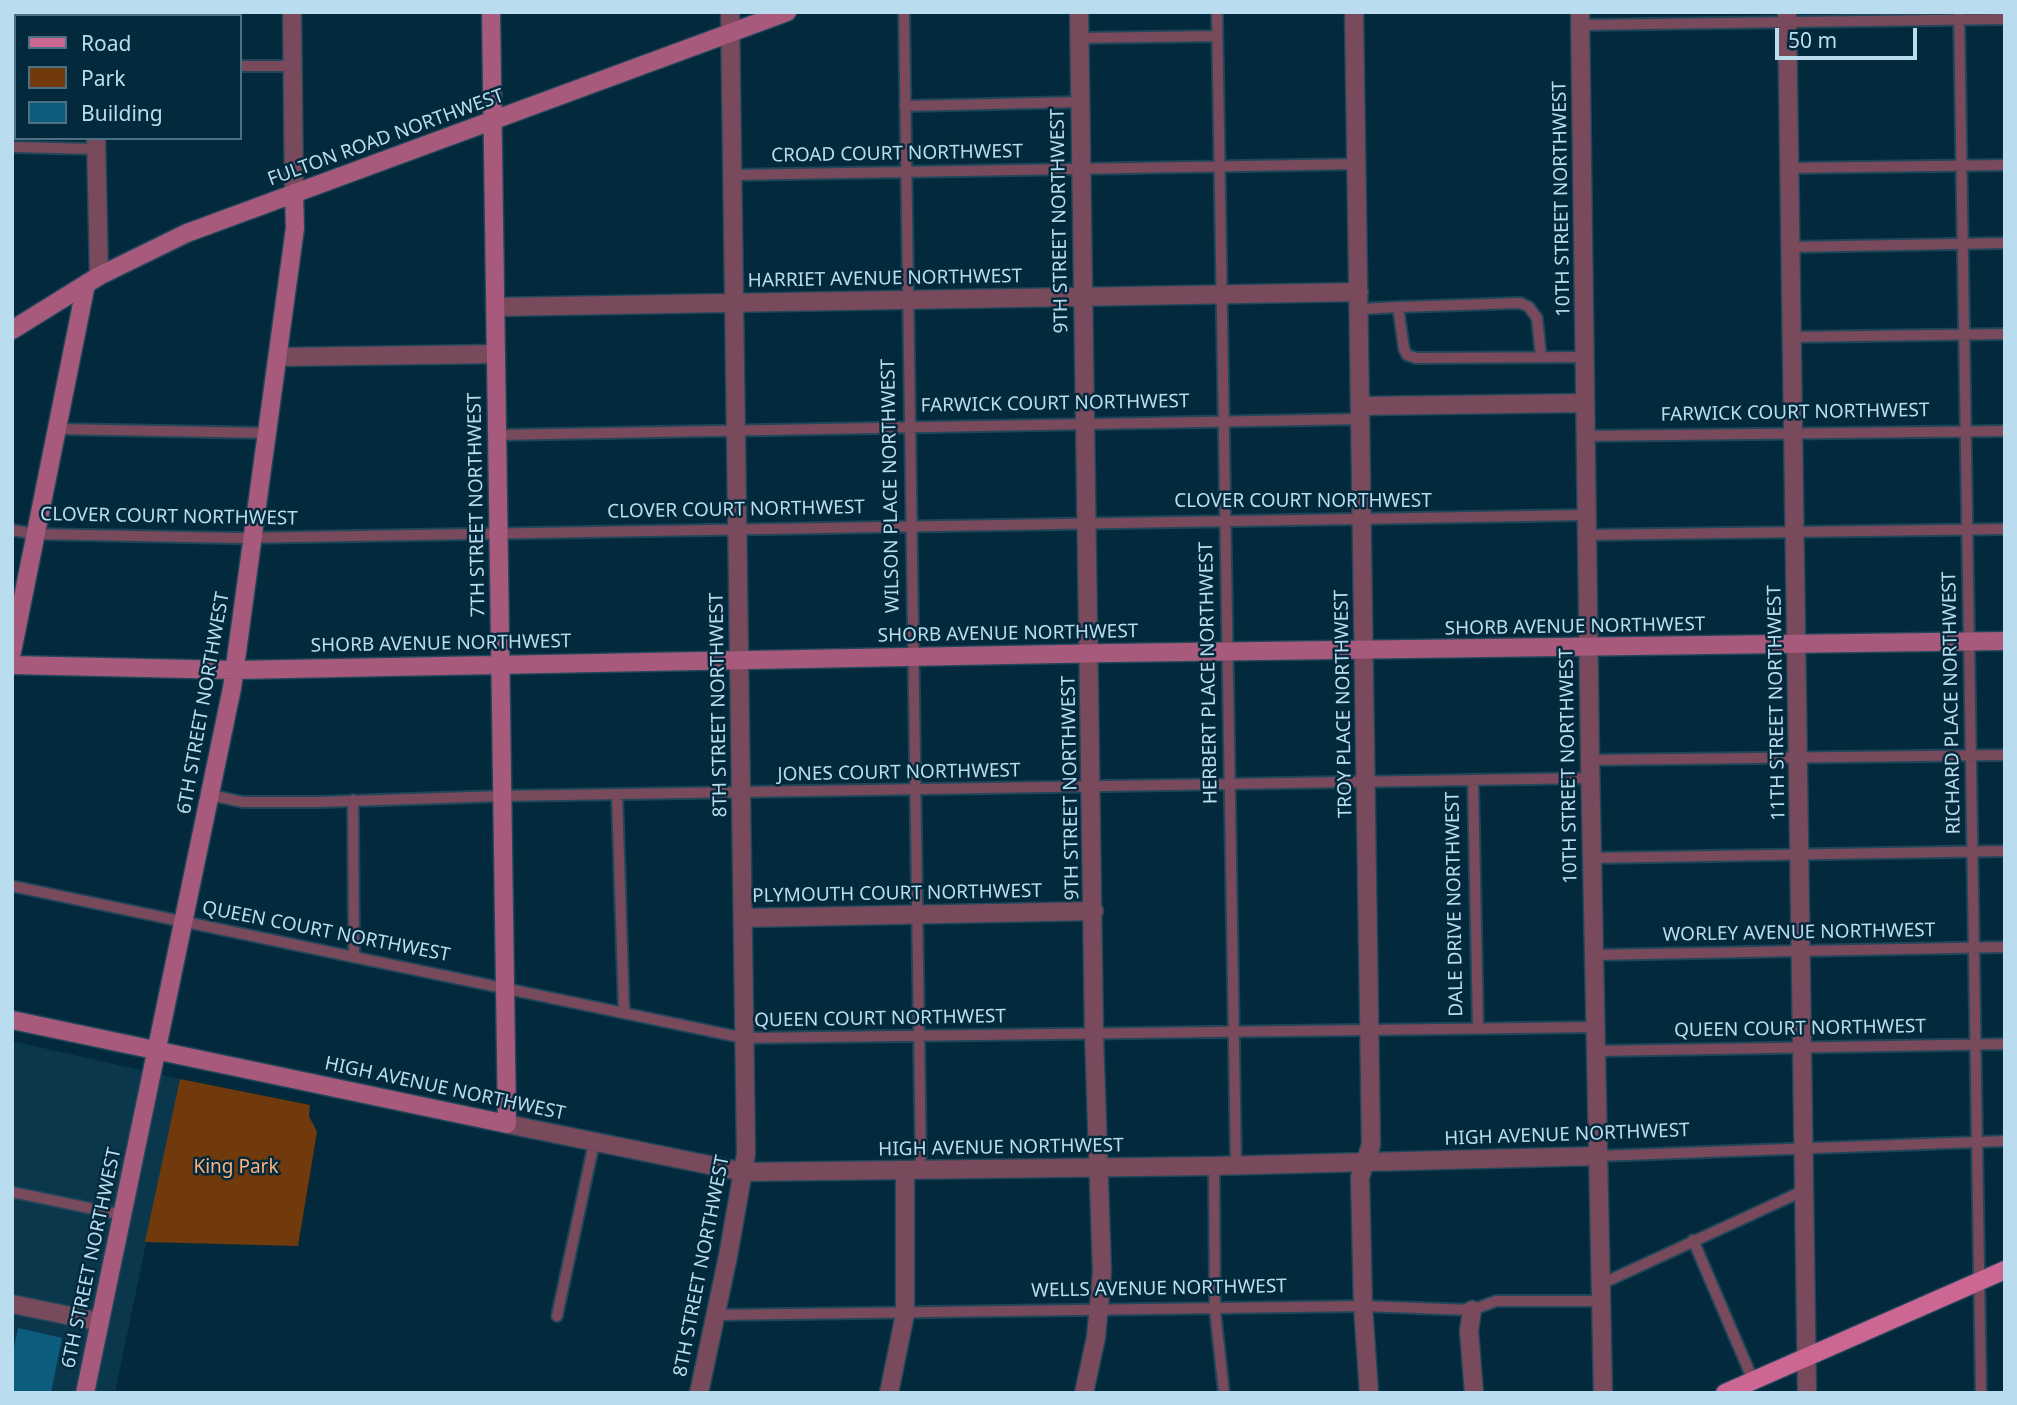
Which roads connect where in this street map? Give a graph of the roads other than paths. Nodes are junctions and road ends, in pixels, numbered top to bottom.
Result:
1 (292, 12) edge
2 (491, 12) edge
3 (730, 12) edge
4 (787, 12) edge
5 (904, 12) edge
6 (1079, 12) edge
7 (1217, 12) edge
8 (1354, 12) edge
9 (1959, 16) edge
10 (1787, 18) edge
11 (1581, 19) edge
12 (2005, 19) edge
13 (730, 33) junction
14 (1217, 36) junction
15 (1079, 38) junction
16 (242, 66) edge
17 (292, 66) junction
18 (1079, 102) junction
19 (905, 106) junction
20 (492, 121) junction
21 (96, 144) edge
22 (12, 147) edge
23 (1357, 164) junction
24 (2005, 165) edge
25 (1219, 166) junction
26 (1961, 166) junction
27 (1081, 168) junction
28 (1790, 168) junction
29 (907, 173) junction
30 (731, 175) junction
31 (294, 193) junction
32 (1962, 243) junction
33 (2005, 243) edge
34 (1791, 247) junction
35 (92, 280) junction
36 (1221, 295) junction
37 (1083, 297) junction
38 (909, 300) junction
39 (1360, 301) junction
40 (734, 302) junction
41 (495, 307) junction
42 (1398, 307) junction
43 (12, 330) edge
44 (2005, 334) edge
45 (1964, 335) junction
46 (1793, 337) junction
47 (496, 354) junction
48 (278, 357) junction
49 (1541, 357) junction
50 (1584, 357) junction
51 (1585, 403) junction
52 (1361, 413) junction
53 (1222, 422) junction
54 (1085, 425) junction
55 (911, 428) junction
56 (58, 429) junction
57 (737, 430) junction
58 (2005, 431) edge
59 (1966, 432) junction
60 (267, 433) junction
61 (1794, 433) junction
62 (497, 435) junction
63 (1585, 436) junction
64 (1586, 515) junction
65 (1362, 519) junction
66 (1224, 520) junction
67 (1087, 522) junction
68 (913, 525) junction
69 (738, 528) junction
70 (2005, 529) edge
71 (12, 530) edge
72 (1796, 530) junction
73 (1968, 530) junction
74 (498, 531) junction
75 (35, 534) junction
76 (1587, 535) junction
77 (253, 538) junction
78 (2005, 641) edge
79 (1968, 642) junction
80 (1797, 645) junction
81 (1588, 647) junction
82 (1364, 650) junction
83 (12, 652) edge
84 (1226, 652) junction
85 (1089, 654) junction
86 (916, 657) junction
87 (740, 660) junction
88 (500, 664) junction
89 (12, 665) edge
90 (235, 670) junction
91 (1969, 755) junction
92 (2005, 755) edge
93 (1798, 757) junction
94 (1590, 769) junction
95 (1473, 780) junction
96 (1366, 782) junction
97 (1228, 785) junction
98 (1091, 786) junction
99 (916, 790) junction
100 (741, 792) junction
101 (210, 795) junction
102 (617, 795) junction
103 (502, 796) junction
104 (353, 800) junction
105 (1971, 851) junction
106 (2005, 851) edge
107 (1800, 854) junction
108 (1592, 858) junction
109 (12, 887) edge
110 (1094, 911) junction
111 (918, 915) junction
112 (743, 918) junction
113 (184, 921) junction
114 (2005, 947) edge
115 (1974, 948) junction
116 (1801, 950) junction
117 (1594, 955) junction
118 (354, 956) junction
119 (506, 988) junction
120 (624, 1012) junction
121 (12, 1020) edge
122 (1478, 1026) junction
123 (1596, 1027) junction
124 (1369, 1030) junction
125 (1233, 1032) junction
126 (1094, 1034) junction
127 (920, 1037) junction
128 (744, 1038) junction
129 (1974, 1044) junction
130 (2005, 1044) edge
131 (1803, 1046) junction
132 (157, 1050) junction
133 (1596, 1051) junction
134 (507, 1124) junction
135 (1976, 1141) junction
136 (2005, 1141) edge
137 (594, 1143) junction
138 (1805, 1147) junction
139 (1598, 1156) junction
140 (1365, 1163) junction
141 (1214, 1166) junction
142 (1236, 1166) junction
143 (1098, 1167) junction
144 (913, 1169) junction
145 (744, 1172) junction
146 (1805, 1190) junction
147 (12, 1192) edge
148 (123, 1215) junction
149 (1693, 1240) junction
150 (2005, 1270) edge
151 (1978, 1281) junction
152 (1601, 1292) junction
153 (12, 1304) edge
154 (1363, 1306) junction
155 (1100, 1310) junction
156 (1215, 1310) junction
157 (1472, 1310) junction
158 (905, 1314) junction
159 (716, 1315) junction
160 (557, 1316) dead end
161 (100, 1322) junction
162 (1807, 1356) junction
163 (1753, 1380) junction
164 (85, 1393) edge
165 (699, 1393) edge
166 (889, 1393) edge
167 (1084, 1393) edge
168 (1224, 1393) edge
169 (1369, 1393) edge
170 (1474, 1393) edge
171 (1603, 1393) edge
172 (1725, 1393) edge
173 (1807, 1393) edge
174 (1982, 1393) edge

1 - 17 street, 6TH STREET NORTHWEST
2 - 20 street, 7TH STREET NORTHWEST
3 - 13 street, 8TH STREET NORTHWEST
4 - 13 street, FULTON ROAD NORTHWEST
5 - 19 lane, WILSON PLACE NORTHWEST
6 - 15 street, 9TH STREET NORTHWEST
7 - 14 lane, HERBERT PLACE NORTHWEST
8 - 23 street, TROY PLACE NORTHWEST
9 - 10 lane
9 - 12 lane
9 - 26 lane, RICHARD PLACE NORTHWEST
10 - 11 lane
10 - 28 street, 11TH STREET NORTHWEST
11 - 50 street, 10TH STREET NORTHWEST
13 - 20 street, FULTON ROAD NORTHWEST
13 - 30 street, 8TH STREET NORTHWEST
14 - 15 lane
14 - 25 lane, HERBERT PLACE NORTHWEST
15 - 18 street, 9TH STREET NORTHWEST
16 - 17 lane
17 - 31 street, 6TH STREET NORTHWEST
18 - 19 lane
18 - 27 street, 9TH STREET NORTHWEST
19 - 29 lane, WILSON PLACE NORTHWEST
20 - 31 street, FULTON ROAD NORTHWEST
20 - 41 street, 7TH STREET NORTHWEST
21 - 22 lane
21 - 35 street
23 - 25 lane, CROAD COURT NORTHWEST
23 - 39 street, TROY PLACE NORTHWEST
24 - 26 lane
25 - 27 lane, CROAD COURT NORTHWEST
25 - 36 lane, HERBERT PLACE NORTHWEST
26 - 28 lane
26 - 32 lane, RICHARD PLACE NORTHWEST
27 - 29 lane, CROAD COURT NORTHWEST
27 - 37 street, 9TH STREET NORTHWEST
28 - 34 street, 11TH STREET NORTHWEST
29 - 30 lane, CROAD COURT NORTHWEST
29 - 38 lane, WILSON PLACE NORTHWEST
30 - 40 street, 8TH STREET NORTHWEST
31 - 35 street, FULTON ROAD NORTHWEST
31 - 48 street, 6TH STREET NORTHWEST
32 - 33 lane
32 - 34 lane
32 - 45 lane, RICHARD PLACE NORTHWEST
34 - 46 street, 11TH STREET NORTHWEST
35 - 43 street, FULTON ROAD NORTHWEST
35 - 56 street
36 - 37 street, HARRIET AVENUE NORTHWEST
36 - 39 street, HARRIET AVENUE NORTHWEST
36 - 53 lane, HERBERT PLACE NORTHWEST
37 - 38 street, HARRIET AVENUE NORTHWEST
37 - 54 street, 9TH STREET NORTHWEST
38 - 40 street, HARRIET AVENUE NORTHWEST
38 - 55 lane, WILSON PLACE NORTHWEST
39 - 42 lane
39 - 52 street, TROY PLACE NORTHWEST
40 - 41 street, HARRIET AVENUE NORTHWEST
40 - 57 street, 8TH STREET NORTHWEST
41 - 47 street, 7TH STREET NORTHWEST
42 - 49 lane
42 - 49 lane
44 - 45 lane
45 - 46 lane
45 - 59 lane, RICHARD PLACE NORTHWEST
46 - 61 street, 11TH STREET NORTHWEST
47 - 48 street
47 - 62 street, 7TH STREET NORTHWEST
48 - 60 street, 6TH STREET NORTHWEST
49 - 50 lane
50 - 51 street, 10TH STREET NORTHWEST
51 - 52 street, FARWICK COURT NORTHWEST
51 - 63 street, 10TH STREET NORTHWEST
52 - 53 lane, FARWICK COURT NORTHWEST
52 - 65 street, TROY PLACE NORTHWEST
53 - 54 lane, FARWICK COURT NORTHWEST
53 - 66 lane, HERBERT PLACE NORTHWEST
54 - 55 lane, FARWICK COURT NORTHWEST
54 - 67 street, 9TH STREET NORTHWEST
55 - 57 lane, FARWICK COURT NORTHWEST
55 - 68 lane, WILSON PLACE NORTHWEST
56 - 60 lane
56 - 75 street
57 - 62 lane, FARWICK COURT NORTHWEST
57 - 69 street, 8TH STREET NORTHWEST
58 - 59 lane, FARWICK COURT NORTHWEST
59 - 61 lane, FARWICK COURT NORTHWEST
59 - 73 lane, RICHARD PLACE NORTHWEST
60 - 77 street, 6TH STREET NORTHWEST
61 - 63 lane, FARWICK COURT NORTHWEST
61 - 72 street, 11TH STREET NORTHWEST
62 - 74 street, 7TH STREET NORTHWEST
63 - 64 street, 10TH STREET NORTHWEST
64 - 65 lane, CLOVER COURT NORTHWEST
64 - 76 street, 10TH STREET NORTHWEST
65 - 66 lane, CLOVER COURT NORTHWEST
65 - 82 street, TROY PLACE NORTHWEST
66 - 67 lane, CLOVER COURT NORTHWEST
66 - 84 lane, HERBERT PLACE NORTHWEST
67 - 68 lane, CLOVER COURT NORTHWEST
67 - 85 street, 9TH STREET NORTHWEST
68 - 69 lane, CLOVER COURT NORTHWEST
68 - 86 lane, WILSON PLACE NORTHWEST
69 - 74 lane, CLOVER COURT NORTHWEST
69 - 87 street, 8TH STREET NORTHWEST
70 - 73 lane
71 - 75 lane, CLOVER COURT NORTHWEST
72 - 73 lane
72 - 76 lane
72 - 80 street, 11TH STREET NORTHWEST
73 - 79 lane, RICHARD PLACE NORTHWEST
74 - 77 lane, CLOVER COURT NORTHWEST
74 - 88 street, 7TH STREET NORTHWEST
75 - 77 lane, CLOVER COURT NORTHWEST
75 - 83 street
76 - 81 street, 10TH STREET NORTHWEST
77 - 90 street, 6TH STREET NORTHWEST
78 - 79 street, SHORB AVENUE NORTHWEST
79 - 80 street, SHORB AVENUE NORTHWEST
79 - 91 lane, RICHARD PLACE NORTHWEST
80 - 81 street, SHORB AVENUE NORTHWEST
80 - 93 street, 11TH STREET NORTHWEST
81 - 82 street, SHORB AVENUE NORTHWEST
81 - 94 street, 10TH STREET NORTHWEST
82 - 84 street, SHORB AVENUE NORTHWEST
82 - 96 street, TROY PLACE NORTHWEST
84 - 85 street, SHORB AVENUE NORTHWEST
84 - 97 lane, HERBERT PLACE NORTHWEST
85 - 86 street, SHORB AVENUE NORTHWEST
85 - 98 street, 9TH STREET NORTHWEST
86 - 87 street, SHORB AVENUE NORTHWEST
86 - 99 lane, WILSON PLACE NORTHWEST
87 - 88 street, SHORB AVENUE NORTHWEST
87 - 100 street, 8TH STREET NORTHWEST
88 - 90 street, SHORB AVENUE NORTHWEST
88 - 103 street, 7TH STREET NORTHWEST
89 - 90 street, SHORB AVENUE NORTHWEST
90 - 101 street, 6TH STREET NORTHWEST
91 - 92 lane, JONES COURT NORTHWEST
91 - 93 lane, JONES COURT NORTHWEST
91 - 105 lane, RICHARD PLACE NORTHWEST
93 - 94 lane, JONES COURT NORTHWEST
93 - 107 street, 11TH STREET NORTHWEST
94 - 95 lane, JONES COURT NORTHWEST
94 - 108 street, 10TH STREET NORTHWEST
95 - 96 lane, JONES COURT NORTHWEST
95 - 122 lane, DALE DRIVE NORTHWEST
96 - 97 lane, JONES COURT NORTHWEST
96 - 124 street, TROY PLACE NORTHWEST
97 - 98 lane, JONES COURT NORTHWEST
97 - 125 lane, HERBERT PLACE NORTHWEST
98 - 99 lane, JONES COURT NORTHWEST
98 - 110 street, 9TH STREET NORTHWEST
99 - 100 lane, JONES COURT NORTHWEST
99 - 111 lane, WILSON PLACE NORTHWEST
100 - 102 lane, JONES COURT NORTHWEST
100 - 112 street, 8TH STREET NORTHWEST
101 - 104 lane, JONES COURT NORTHWEST
101 - 113 street, 6TH STREET NORTHWEST
102 - 103 lane, JONES COURT NORTHWEST
102 - 120 lane
103 - 104 lane, JONES COURT NORTHWEST
103 - 119 street, 7TH STREET NORTHWEST
104 - 118 lane
105 - 106 lane
105 - 107 lane
105 - 115 lane, RICHARD PLACE NORTHWEST
107 - 108 lane
107 - 116 street, 11TH STREET NORTHWEST
108 - 117 street, 10TH STREET NORTHWEST
109 - 113 lane, QUEEN COURT NORTHWEST
110 - 111 street, PLYMOUTH COURT NORTHWEST
110 - 126 street, 9TH STREET NORTHWEST
111 - 112 street, PLYMOUTH COURT NORTHWEST
111 - 127 lane, WILSON PLACE NORTHWEST
112 - 128 street, 8TH STREET NORTHWEST
113 - 118 lane, QUEEN COURT NORTHWEST
113 - 132 street, 6TH STREET NORTHWEST
114 - 115 lane, WORLEY AVENUE NORTHWEST
115 - 116 lane, WORLEY AVENUE NORTHWEST
115 - 129 lane, RICHARD PLACE NORTHWEST
116 - 117 lane, WORLEY AVENUE NORTHWEST
116 - 131 street, 11TH STREET NORTHWEST
117 - 123 street, 10TH STREET NORTHWEST
118 - 119 lane, QUEEN COURT NORTHWEST
119 - 120 lane, QUEEN COURT NORTHWEST
119 - 134 street, 7TH STREET NORTHWEST
120 - 128 lane, QUEEN COURT NORTHWEST
121 - 132 street, HIGH AVENUE NORTHWEST
122 - 123 lane, QUEEN COURT NORTHWEST
122 - 124 lane, QUEEN COURT NORTHWEST
123 - 133 street, 10TH STREET NORTHWEST
124 - 125 lane, QUEEN COURT NORTHWEST
124 - 140 street, TROY PLACE NORTHWEST
125 - 126 lane, QUEEN COURT NORTHWEST
125 - 142 lane, HERBERT PLACE NORTHWEST
126 - 127 lane, QUEEN COURT NORTHWEST
126 - 143 street, 9TH STREET NORTHWEST
127 - 128 lane, QUEEN COURT NORTHWEST
127 - 144 lane, WILSON PLACE NORTHWEST
128 - 145 street, 8TH STREET NORTHWEST
129 - 130 lane, QUEEN COURT NORTHWEST
129 - 131 lane, QUEEN COURT NORTHWEST
129 - 135 lane, RICHARD PLACE NORTHWEST
131 - 133 lane, QUEEN COURT NORTHWEST
131 - 138 street, 11TH STREET NORTHWEST
132 - 134 street, HIGH AVENUE NORTHWEST
132 - 148 street, 6TH STREET NORTHWEST
133 - 139 street, 10TH STREET NORTHWEST
134 - 137 street, HIGH AVENUE NORTHWEST
135 - 136 lane, HIGH AVENUE NORTHWEST
135 - 138 lane, HIGH AVENUE NORTHWEST
135 - 151 lane, RICHARD PLACE NORTHWEST
137 - 145 street, HIGH AVENUE NORTHWEST
137 - 160 lane
138 - 139 lane, HIGH AVENUE NORTHWEST
138 - 146 street, 11TH STREET NORTHWEST
139 - 140 street, HIGH AVENUE NORTHWEST
139 - 152 street, 10TH STREET NORTHWEST
140 - 142 street, HIGH AVENUE NORTHWEST
140 - 154 street, TROY PLACE NORTHWEST
141 - 142 street, HIGH AVENUE NORTHWEST
141 - 143 street, HIGH AVENUE NORTHWEST
141 - 156 lane
143 - 144 street, HIGH AVENUE NORTHWEST
143 - 155 street, 9TH STREET NORTHWEST
144 - 145 street, HIGH AVENUE NORTHWEST
144 - 158 street, WILSON PLACE NORTHWEST
145 - 159 street, 8TH STREET NORTHWEST
146 - 149 lane, WELLS AVENUE NORTHWEST
146 - 162 street, 11TH STREET NORTHWEST
147 - 148 lane
148 - 161 street, 6TH STREET NORTHWEST
149 - 152 lane, WELLS AVENUE NORTHWEST
149 - 163 lane
150 - 151 main road
151 - 162 main road
151 - 174 lane, RICHARD PLACE NORTHWEST
152 - 157 lane, WELLS AVENUE NORTHWEST
152 - 171 street, 10TH STREET NORTHWEST
153 - 161 street
154 - 156 lane, WELLS AVENUE NORTHWEST
154 - 157 lane, WELLS AVENUE NORTHWEST
154 - 169 street, TROY PLACE NORTHWEST
155 - 156 lane, WELLS AVENUE NORTHWEST
155 - 158 lane, WELLS AVENUE NORTHWEST
155 - 167 street, 9TH STREET NORTHWEST
156 - 168 lane
157 - 170 street
158 - 159 lane, WELLS AVENUE NORTHWEST
158 - 166 street, WILSON PLACE NORTHWEST
159 - 165 street, 8TH STREET NORTHWEST
161 - 164 street, 6TH STREET NORTHWEST
162 - 163 main road
162 - 173 street, 11TH STREET NORTHWEST
163 - 172 main road

